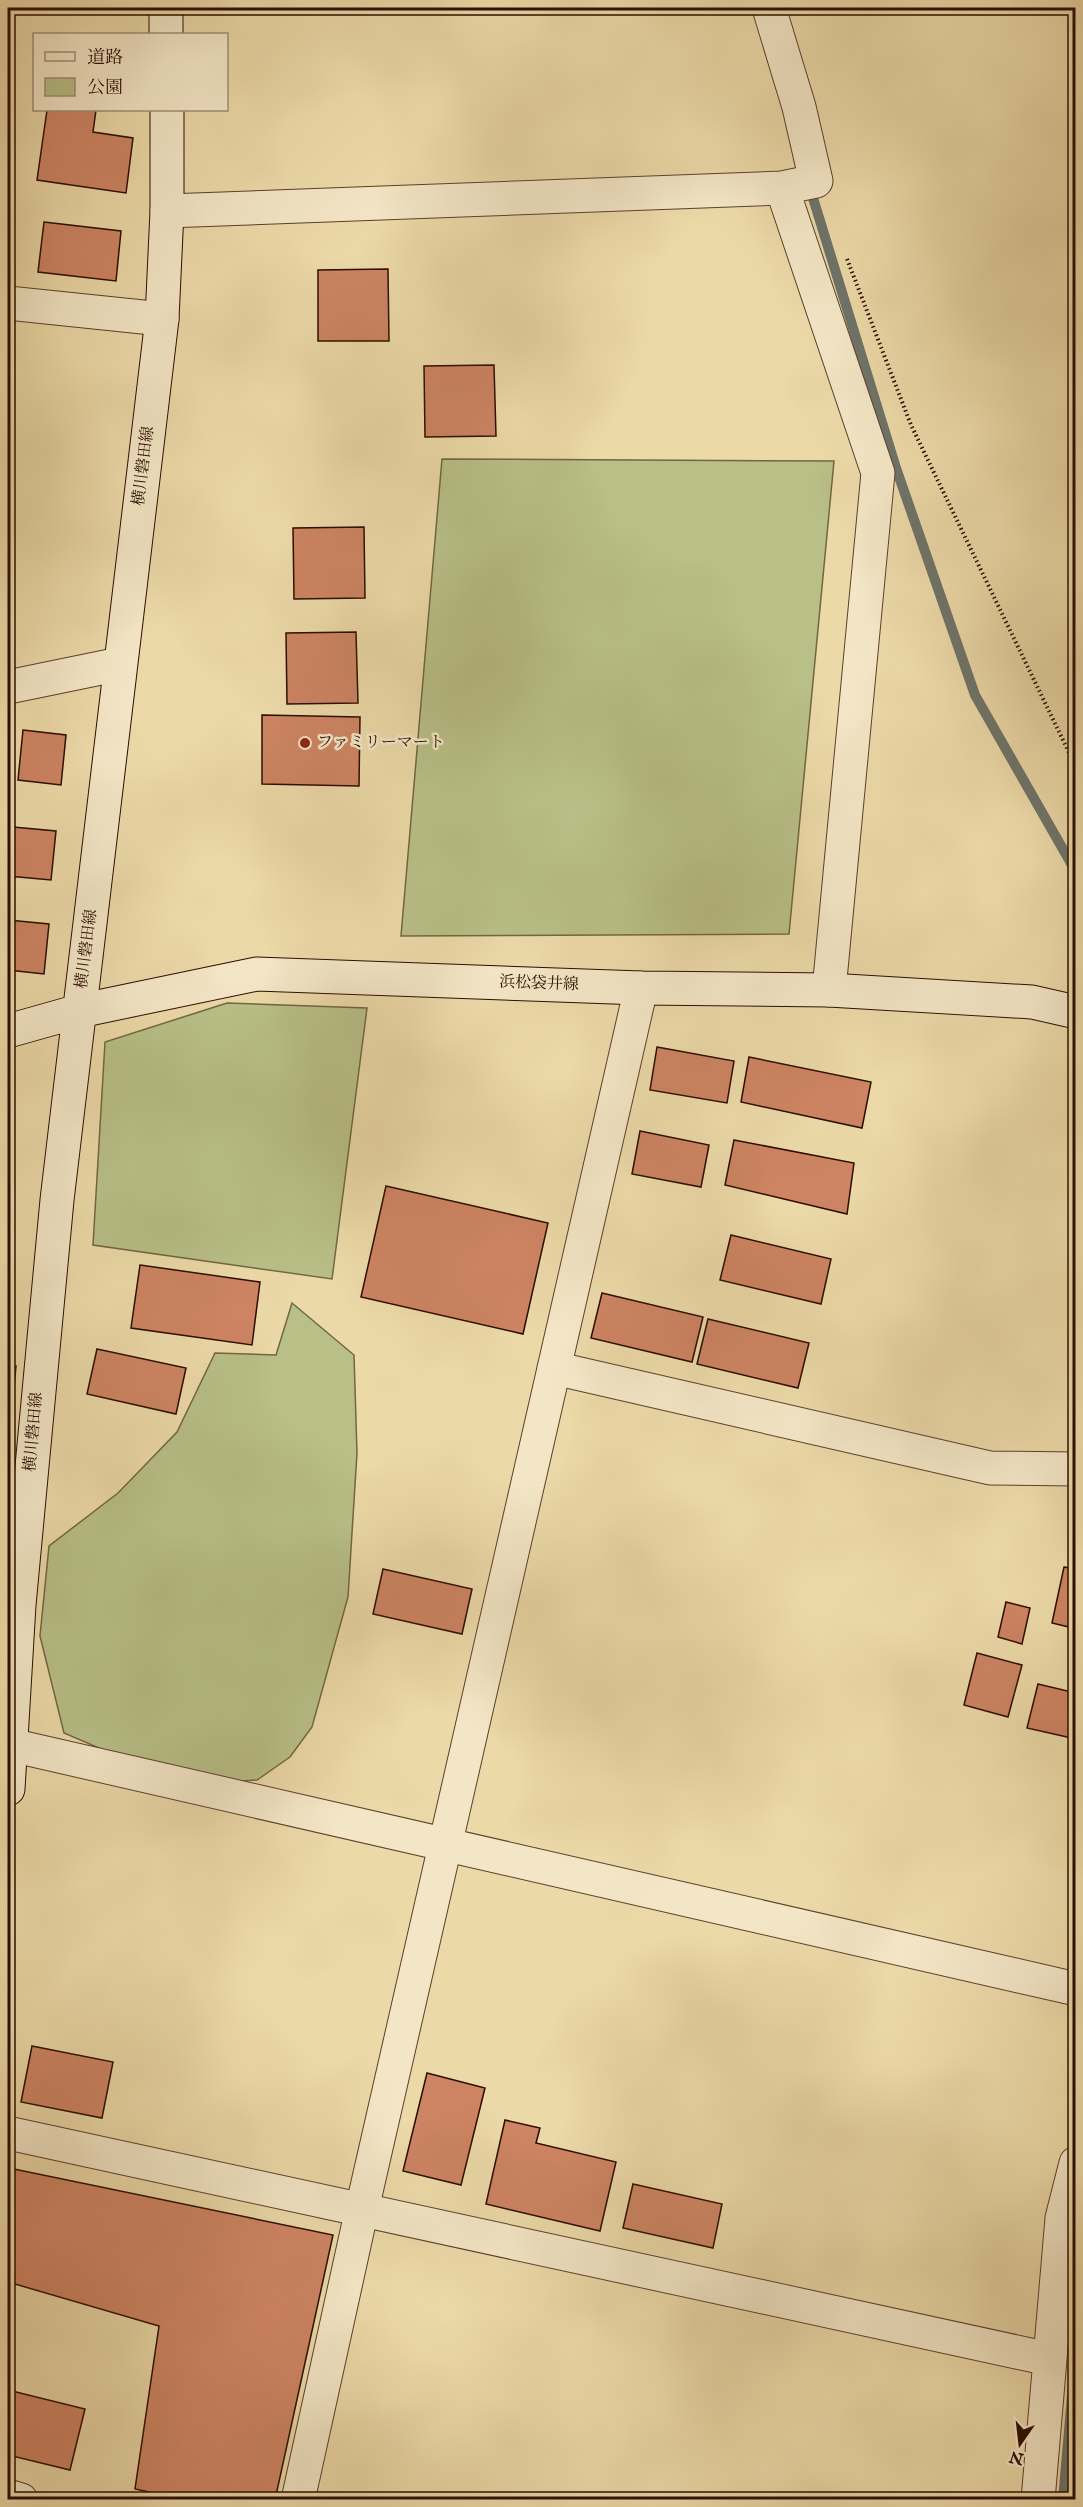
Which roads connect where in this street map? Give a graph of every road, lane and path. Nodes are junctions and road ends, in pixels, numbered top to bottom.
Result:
1 (166, 8) edge
2 (769, 8) edge
3 (166, 33) edge
4 (167, 111) edge
5 (783, 188) junction
6 (167, 211) junction
7 (846, 259) dead end
8 (8, 303) edge
9 (162, 319) junction
10 (120, 664) junction
11 (8, 687) edge
12 (1076, 767) edge
13 (641, 988) junction
14 (829, 990) junction
15 (79, 1011) junction
16 (1076, 1012) edge
17 (8, 1031) edge
18 (554, 1368) junction
19 (1076, 1469) edge
20 (11, 1744) junction
21 (8, 1789) edge
22 (445, 1845) junction
23 (1076, 1989) edge
24 (8, 2133) edge
25 (1076, 2163) edge
26 (362, 2209) junction
27 (1069, 2220) edge
28 (1049, 2359) junction
29 (8, 2496) edge
30 (21, 2499) edge
31 (298, 2499) edge
32 (1038, 2499) edge

1 - 3 street
2 - 5 street
4 - 6 street, 横川磐田線
5 - 6 street
5 - 14 street
6 - 9 street, 横川磐田線
7 - 12 path
8 - 9 street
9 - 10 street, 横川磐田線
10 - 11 street
10 - 15 street, 横川磐田線
13 - 14 street, 浜松袋井線
13 - 15 street, 浜松袋井線
13 - 18 street
14 - 16 street, 浜松袋井線
15 - 17 street, 浜松袋井線
15 - 20 street, 横川磐田線
18 - 19 street
18 - 22 street
20 - 21 street, 横川磐田線
20 - 22 street
22 - 23 street
22 - 26 street
24 - 26 street
25 - 27 street
26 - 28 street
26 - 31 street
27 - 28 street
28 - 32 street
29 - 30 street

